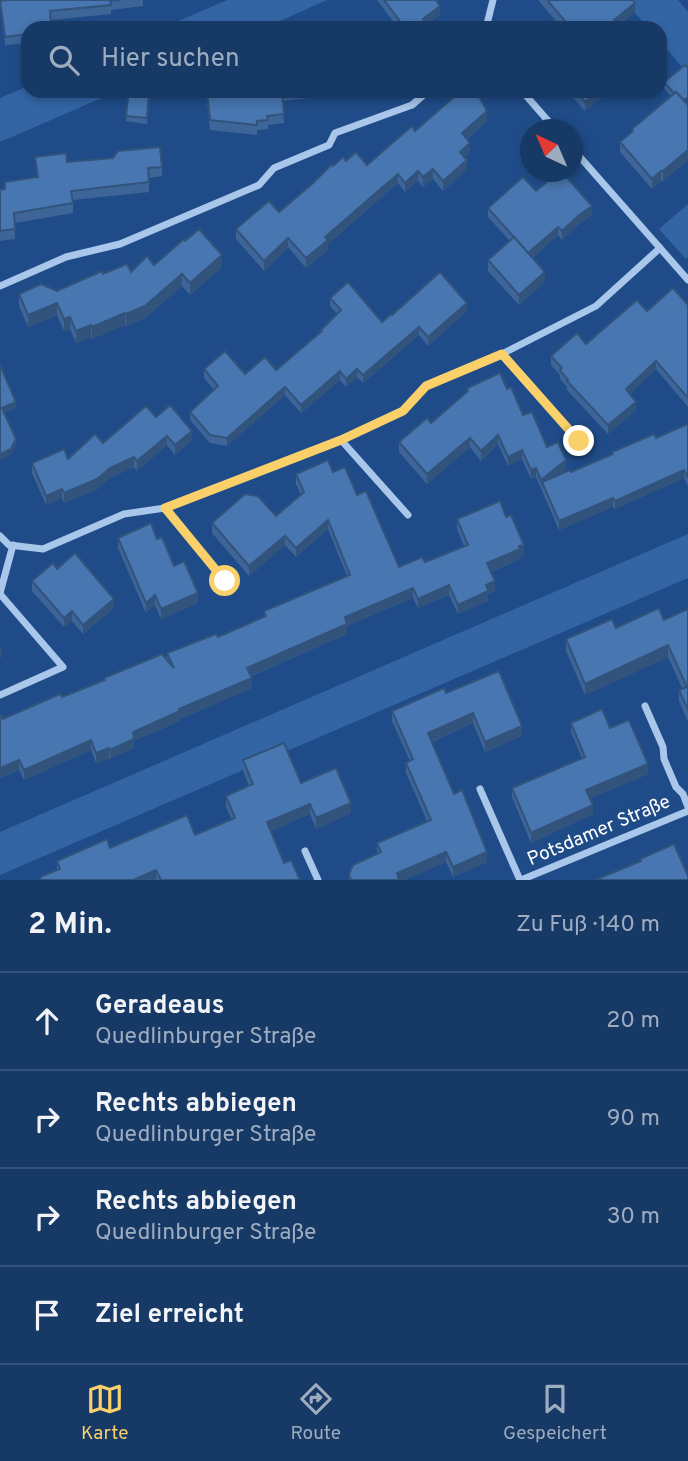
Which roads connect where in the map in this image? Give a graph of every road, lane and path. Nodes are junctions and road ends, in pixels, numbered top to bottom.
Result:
1 (493, 0) edge
2 (488, 21) edge
3 (420, 98) edge
4 (529, 98) edge
5 (547, 119) edge
6 (583, 160) edge
7 (660, 248) junction
8 (688, 280) edge
9 (0, 286) edge
10 (502, 354) junction
11 (341, 440) junction
12 (579, 441) dead end
13 (165, 508) junction
14 (408, 515) dead end
15 (0, 536) edge
16 (13, 545) junction
17 (225, 581) dead end
18 (0, 594) edge
19 (0, 695) edge
20 (646, 706) dead end
21 (480, 789) dead end
22 (688, 809) edge
23 (305, 851) dead end
24 (318, 880) edge
25 (521, 880) edge

1 - 2 street
3 - 9 street
4 - 5 street
6 - 7 street
7 - 8 street
7 - 10 street
10 - 11 street
10 - 12 street
11 - 13 street
11 - 14 street
13 - 16 street
13 - 17 street
15 - 16 street
16 - 18 street
18 - 19 street
20 - 22 street, Potsdamer Straße
21 - 25 street, Potsdamer Straße
22 - 25 street, Potsdamer Straße
23 - 24 street

